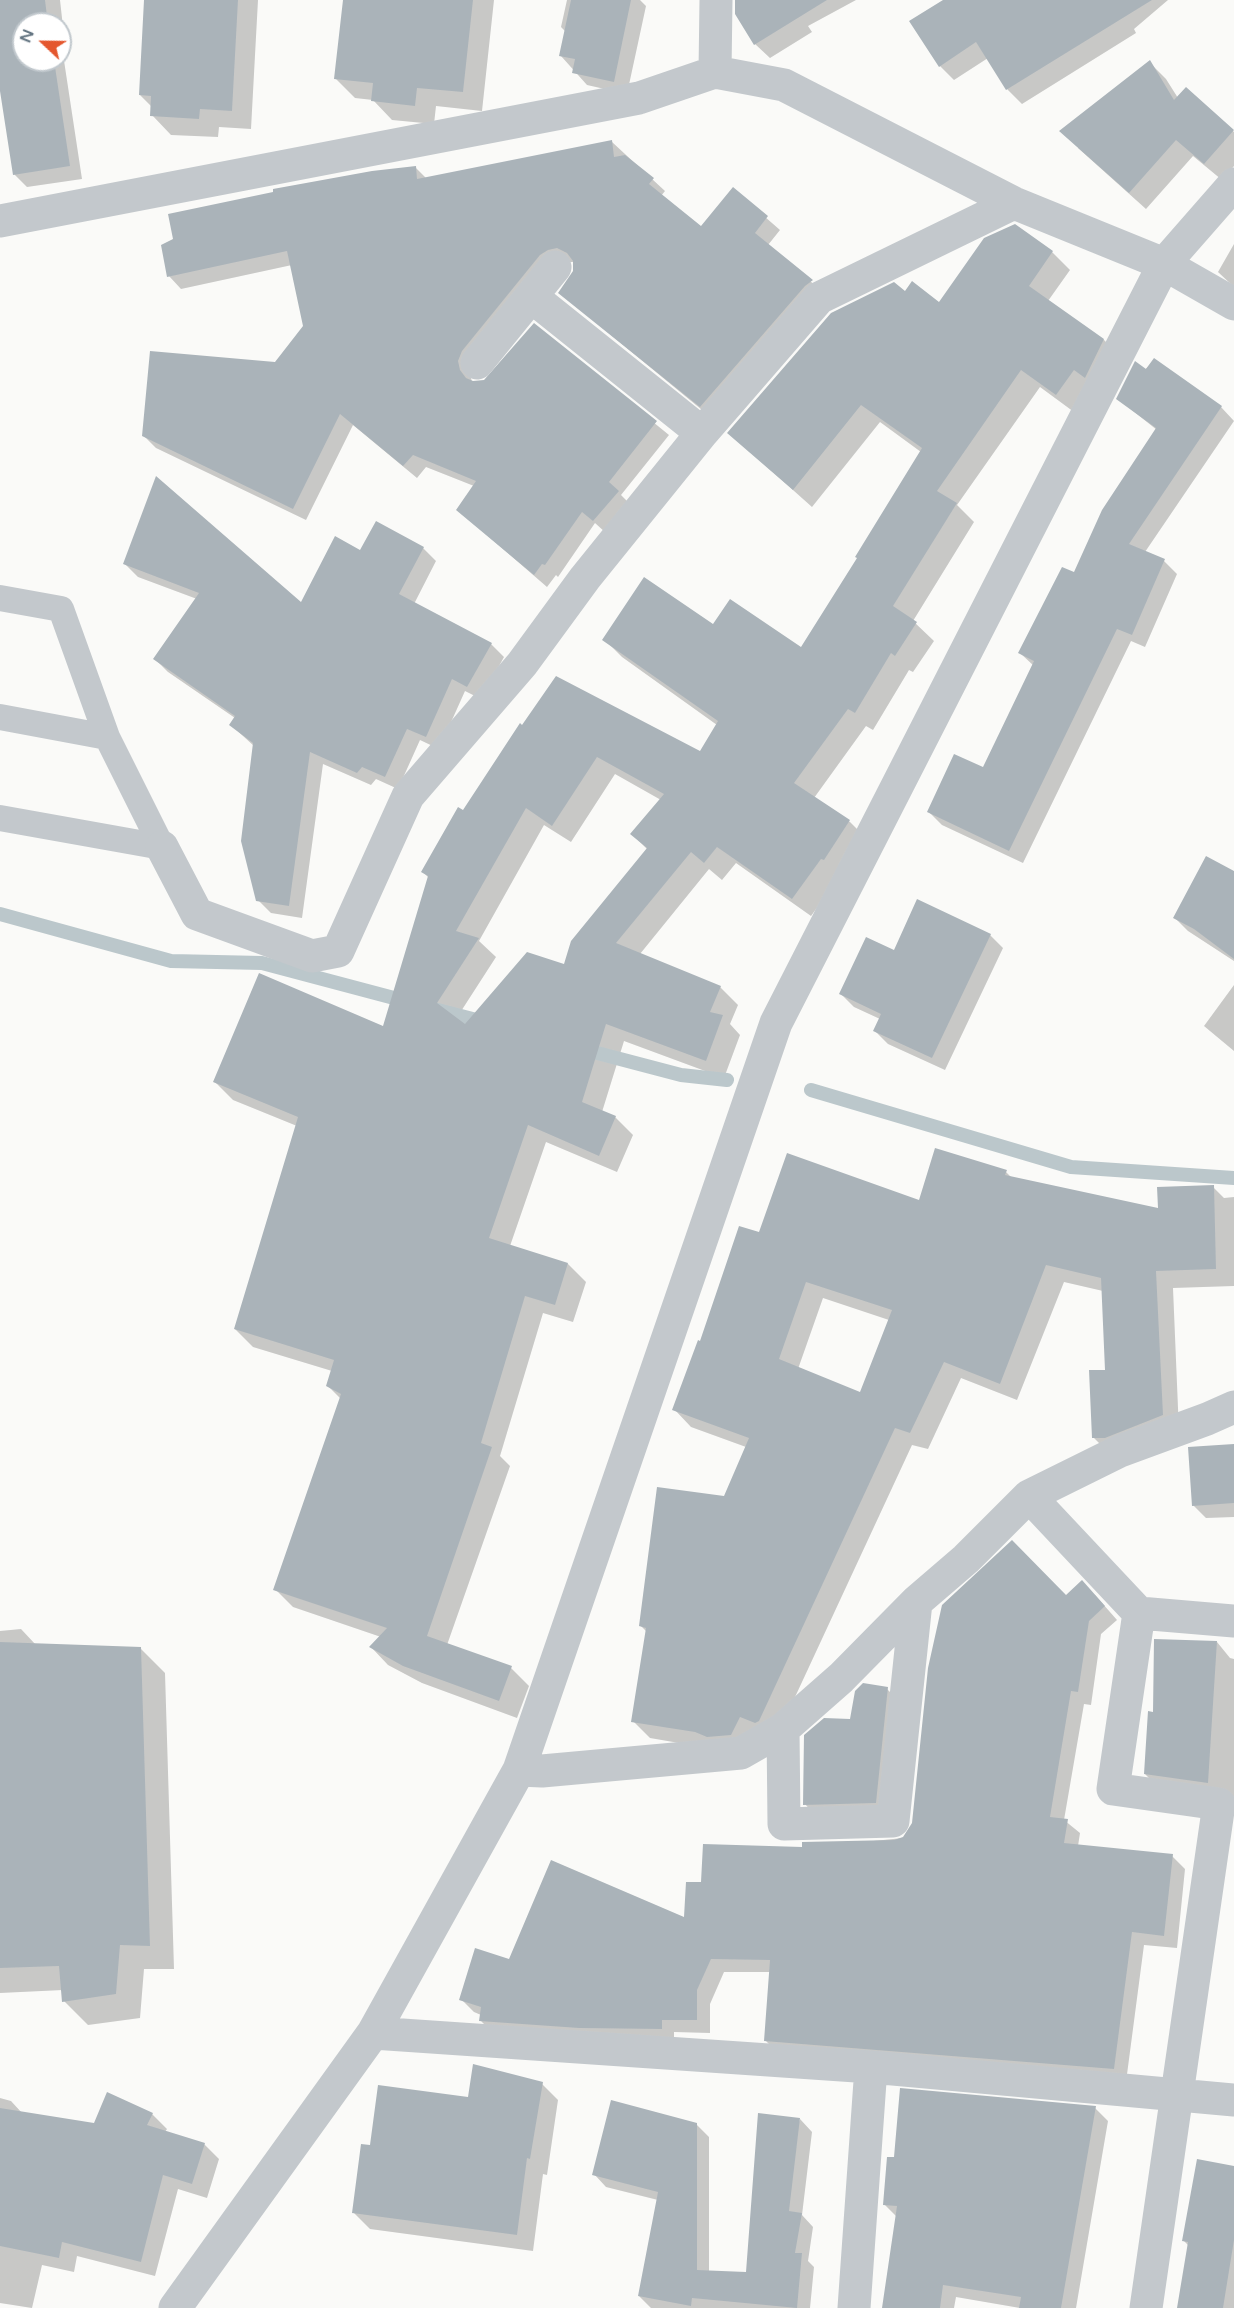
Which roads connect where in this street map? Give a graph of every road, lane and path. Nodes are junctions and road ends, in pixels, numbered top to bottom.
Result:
1 (716, 0) edge
2 (715, 72) junction
3 (1234, 184) edge
4 (1014, 203) junction
5 (0, 221) edge
6 (1164, 264) junction
7 (555, 267) dead end
8 (532, 297) junction
9 (1234, 304) edge
10 (477, 363) dead end
11 (702, 432) junction
12 (0, 598) edge
13 (0, 717) edge
14 (107, 737) junction
15 (0, 818) edge
16 (162, 848) junction
17 (1234, 1407) edge
18 (1029, 1496) junction
19 (916, 1602) junction
20 (1139, 1613) junction
21 (1234, 1621) edge
22 (783, 1729) junction
23 (519, 1770) junction
24 (374, 2032) junction
25 (871, 2067) junction
26 (1178, 2094) junction
27 (1234, 2100) edge
28 (175, 2308) edge
29 (854, 2308) edge
30 (1146, 2308) edge

1 - 2 street
2 - 4 street
2 - 5 street
3 - 6 street
4 - 6 street
4 - 11 street
6 - 9 street
6 - 23 street
7 - 8 street
8 - 10 street
8 - 11 street
11 - 16 street
12 - 14 lane
13 - 14 lane
14 - 16 lane
15 - 16 lane
17 - 18 street
18 - 19 street
18 - 20 street
19 - 22 street
19 - 22 street
20 - 21 street
20 - 26 street
22 - 23 street
23 - 24 street
24 - 25 street
24 - 28 street
25 - 26 street
25 - 29 street
26 - 27 street
26 - 30 street

